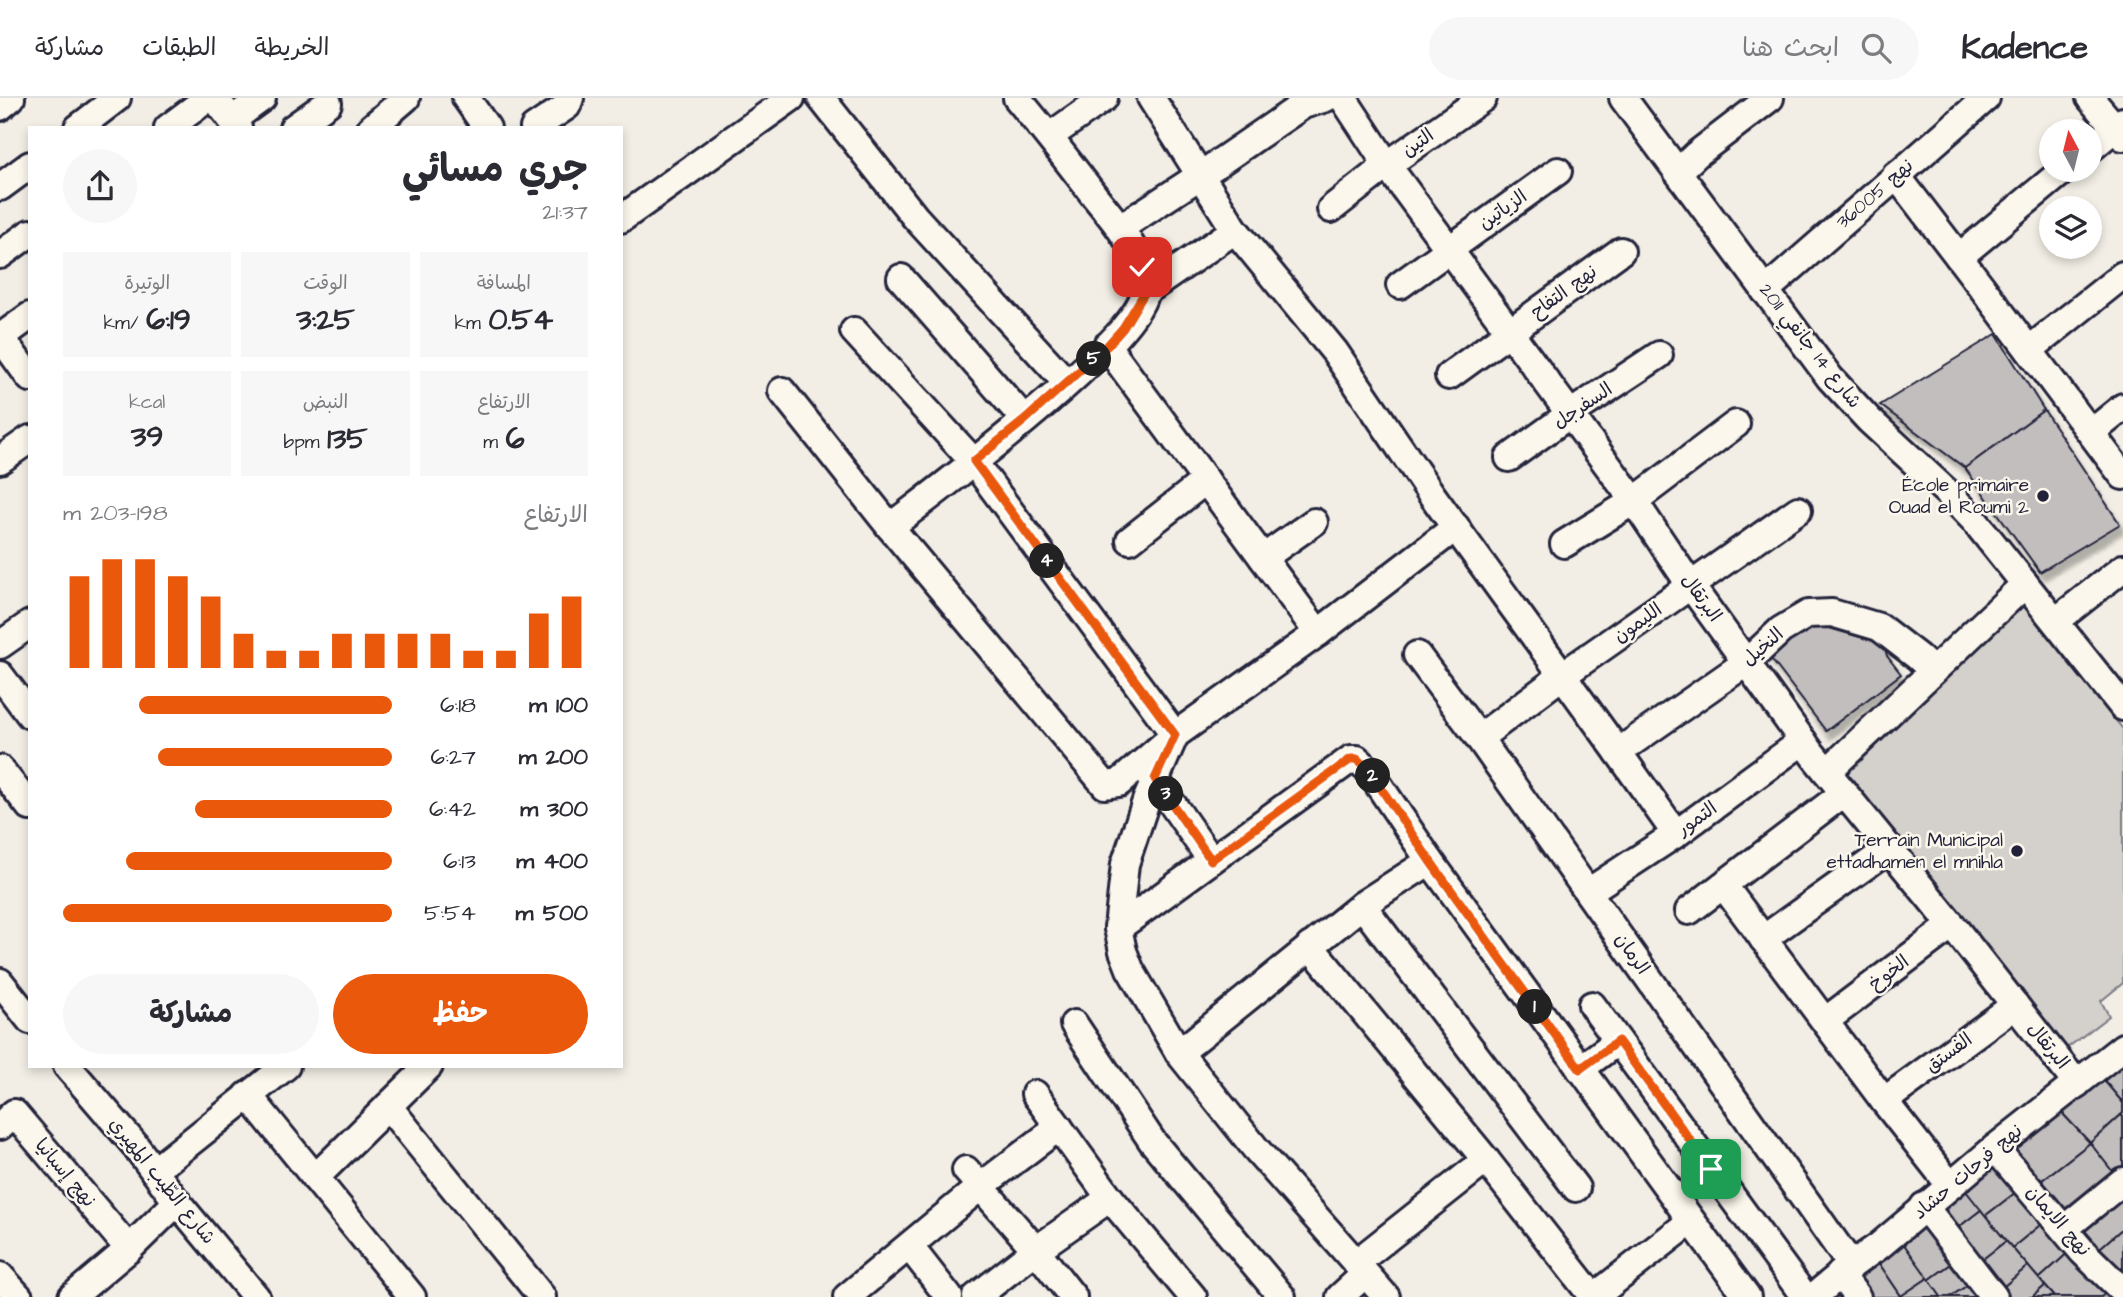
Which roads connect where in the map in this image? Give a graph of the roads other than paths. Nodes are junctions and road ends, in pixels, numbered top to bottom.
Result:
1 (11, 98) edge
2 (117, 98) edge
3 (208, 98) edge
4 (215, 98) edge
5 (262, 98) edge
6 (406, 98) edge
7 (466, 98) edge
8 (570, 98) edge
9 (791, 98) edge
10 (821, 98) edge
11 (1017, 98) edge
12 (1104, 98) edge
13 (1151, 98) edge
14 (1326, 98) edge
15 (1343, 98) edge
16 (1483, 98) edge
17 (1623, 98) edge
18 (1770, 98) edge
19 (1986, 98) edge
20 (2090, 98) edge
21 (328, 103) dead end
22 (0, 107) edge
23 (235, 124) edge
24 (81, 126) edge
25 (171, 126) edge
26 (296, 126) edge
27 (373, 126) edge
28 (486, 126) edge
29 (537, 126) edge
30 (2120, 129) edge
31 (1049, 136) junction
32 (2102, 141) edge
33 (1387, 165) junction
34 (28, 166) edge
35 (1558, 172) dead end
36 (1678, 172) junction
37 (1202, 175) junction
38 (1896, 175) junction
39 (2050, 182) edge
40 (0, 187) edge
41 (1331, 209) dead end
42 (623, 218) edge
43 (1120, 228) junction
44 (1235, 230) junction
45 (28, 234) edge
46 (1448, 249) junction
47 (1621, 251) dead end
48 (0, 255) edge
49 (1959, 257) junction
50 (2123, 275) edge
51 (901, 278) dead end
52 (1400, 285) dead end
53 (1765, 290) junction
54 (1145, 292) junction
55 (28, 317) edge
56 (854, 331) dead end
57 (1508, 332) junction
58 (0, 336) edge
59 (1107, 346) junction
60 (2029, 350) junction
61 (1659, 355) dead end
62 (28, 375) edge
63 (1448, 376) dead end
64 (1067, 383) junction
65 (782, 391) dead end
66 (2123, 407) edge
67 (1570, 414) junction
68 (1025, 420) junction
69 (1736, 424) dead end
70 (2091, 433) junction
71 (28, 440) edge
72 (1509, 458) dead end
73 (0, 460) edge
74 (974, 461) junction
75 (2123, 477) edge
76 (1206, 480) junction
77 (1634, 501) junction
78 (1798, 510) dead end
79 (1314, 522) dead end
80 (890, 527) junction
81 (1456, 527) junction
82 (1130, 540) dead end
83 (1564, 544) dead end
84 (1263, 558) junction
85 (2123, 568) edge
86 (2025, 584) junction
87 (1691, 586) junction
88 (2056, 621) junction
89 (28, 625) edge
90 (1318, 633) junction
91 (0, 645) edge
92 (1417, 655) dead end
93 (1747, 662) junction
94 (1925, 664) junction
95 (0, 675) edge
96 (1563, 676) junction
97 (2123, 706) edge
98 (28, 712) edge
99 (1175, 735) junction
100 (1479, 738) junction
101 (1803, 741) junction
102 (1618, 752) junction
103 (0, 769) edge
104 (1827, 772) junction
105 (1155, 779) junction
106 (1844, 793) junction
107 (28, 804) edge
108 (1676, 834) junction
109 (1889, 849) junction
110 (1211, 860) junction
111 (1430, 861) junction
112 (1724, 886) junction
113 (1588, 892) junction
114 (1362, 905) junction
115 (1689, 911) dead end
116 (1952, 925) junction
117 (1118, 928) junction
118 (1763, 939) junction
119 (1310, 946) junction
120 (0, 982) edge
121 (1592, 1005) dead end
122 (2015, 1005) junction
123 (28, 1017) edge
124 (1825, 1021) junction
125 (1074, 1024) dead end
126 (1618, 1041) junction
127 (2123, 1047) edge
128 (1179, 1053) junction
129 (69, 1068) edge
130 (283, 1068) edge
131 (427, 1068) edge
132 (1580, 1069) junction
133 (2077, 1084) junction
134 (1035, 1094) dead end
135 (248, 1095) junction
136 (1884, 1101) junction
137 (388, 1106) junction
138 (5, 1111) edge
139 (1059, 1127) junction
140 (1995, 1148) junction
141 (1486, 1160) junction
142 (154, 1171) junction
143 (315, 1178) junction
144 (974, 1178) junction
145 (2123, 1181) edge
146 (1950, 1185) junction
147 (1576, 1188) dead end
148 (1110, 1198) junction
149 (177, 1202) junction
150 (1924, 1206) junction
151 (1690, 1222) junction
152 (2064, 1229) junction
153 (910, 1247) junction
154 (129, 1249) junction
155 (1036, 1250) junction
156 (1847, 1263) junction
157 (1361, 1268) junction
158 (0, 1276) edge
159 (2123, 1291) edge
160 (249, 1294) edge
161 (19, 1297) edge
162 (72, 1297) edge
163 (412, 1297) edge
164 (542, 1297) edge
165 (847, 1297) edge
166 (949, 1297) edge
167 (976, 1297) edge
168 (1073, 1297) edge
169 (1193, 1297) edge
170 (1282, 1297) edge
171 (1340, 1297) edge
172 (1386, 1297) edge
173 (1594, 1297) edge
174 (1747, 1297) edge
175 (1805, 1297) edge
176 (1812, 1297) edge
177 (1857, 1297) edge
178 (1994, 1297) edge

1 - 22 street
2 - 24 street
3 - 25 street
4 - 23 street
5 - 23 street
6 - 27 street
7 - 28 street
8 - 29 street
9 - 42 street
10 - 64 street
11 - 31 street
12 - 31 street
13 - 37 street
14 - 37 street
15 - 33 street, البرتقال
16 - 33 street, التين
17 - 36 street, شارع 14 جانفي 2011
18 - 36 street
19 - 38 street, نهج 36005
20 - 30 street
21 - 26 street
30 - 32 street
31 - 43 street
33 - 41 street, التين
33 - 46 street, البرتقال
34 - 40 street
35 - 46 street, الزياتين
36 - 53 street, شارع 14 جانفي 2011
37 - 43 street
37 - 44 street
38 - 49 street
38 - 53 street, نهج 36005
39 - 49 street
43 - 54 street
44 - 54 street
44 - 81 street
45 - 48 street
46 - 52 street, الزياتين
46 - 57 street, البرتقال
47 - 57 street, نهج التفاح
49 - 60 street
50 - 60 street
51 - 68 street
53 - 86 street, شارع 14 جانفي 2011
54 - 59 street
55 - 58 street
56 - 74 street
57 - 63 street, نهج التفاح
57 - 67 street, البرتقال
58 - 62 street
59 - 64 street
59 - 76 street
60 - 70 street
61 - 67 street, السفرجل
64 - 68 street
65 - 80 street
66 - 70 street
67 - 72 street, السفرجل
67 - 77 street, البرتقال
68 - 74 street
69 - 77 street
70 - 75 street
71 - 73 street
74 - 80 street
74 - 99 street
76 - 82 street
76 - 84 street
77 - 83 street
77 - 87 street, البرتقال
78 - 87 street, الليمون
79 - 84 street
80 - 99 street
81 - 90 street
81 - 96 street
84 - 90 street
85 - 88 street
86 - 88 street, شارع 14 جانفي 2011
86 - 94 street
87 - 93 street, البرتقال
87 - 96 street, الليمون
88 - 97 street, شارع 14 جانفي 2011
89 - 91 street
90 - 99 street
92 - 100 street, الرمان
93 - 94 street, النخيل
93 - 101 street, البرتقال
93 - 102 street, النخيل
94 - 104 street
95 - 98 street
96 - 100 street, الليمون
96 - 102 street
99 - 105 street
100 - 113 street, الرمان
101 - 104 street, البرتقال
101 - 108 street, التمور
102 - 108 street
103 - 107 street
104 - 106 street, البرتقال
105 - 110 street
105 - 117 street
106 - 109 street, البرتقال
106 - 112 street
108 - 113 street, التمور
109 - 116 street, البرتقال
109 - 118 street
110 - 111 street
110 - 117 street
111 - 114 street
111 - 132 street
112 - 115 street
112 - 118 street
113 - 156 street, الرمان
114 - 119 street
114 - 147 street
116 - 122 street, البرتقال
116 - 124 street, الخوخ
117 - 128 street
118 - 124 street
119 - 128 street
119 - 141 street
120 - 123 street
121 - 126 street
122 - 133 street, البرتقال
122 - 136 street, الفستق
124 - 136 street
125 - 170 street
126 - 132 street
126 - 175 street
127 - 133 street, نهج فرحات حشاد
128 - 157 street
129 - 142 street, شارع الطّيب المهيري
130 - 135 street
131 - 137 street
132 - 151 street
133 - 140 street, نهج فرحات حشاد
134 - 139 street
135 - 142 street
135 - 143 street
136 - 146 street
137 - 143 street
137 - 164 street
138 - 154 street, نهج إسبانيا
139 - 144 street
139 - 148 street
140 - 146 street, نهج فرحات حشاد
140 - 152 street, نهج الايمان
141 - 157 street
141 - 173 street
142 - 149 street, شارع الطّيب المهيري
143 - 163 street
144 - 153 street
144 - 155 street
145 - 152 street
146 - 150 street, نهج فرحات حشاد
148 - 155 street
148 - 169 street
149 - 154 street
149 - 160 street, شارع الطّيب المهيري
150 - 156 street, نهج فرحات حشاد
150 - 178 street
151 - 173 street
151 - 174 street
152 - 159 street, نهج الايمان
153 - 165 street
153 - 166 street
154 - 162 street
155 - 167 street
155 - 168 street
156 - 176 street, نهج فرحات حشاد
156 - 177 street, الرمان
157 - 171 street
157 - 172 street
158 - 161 street

